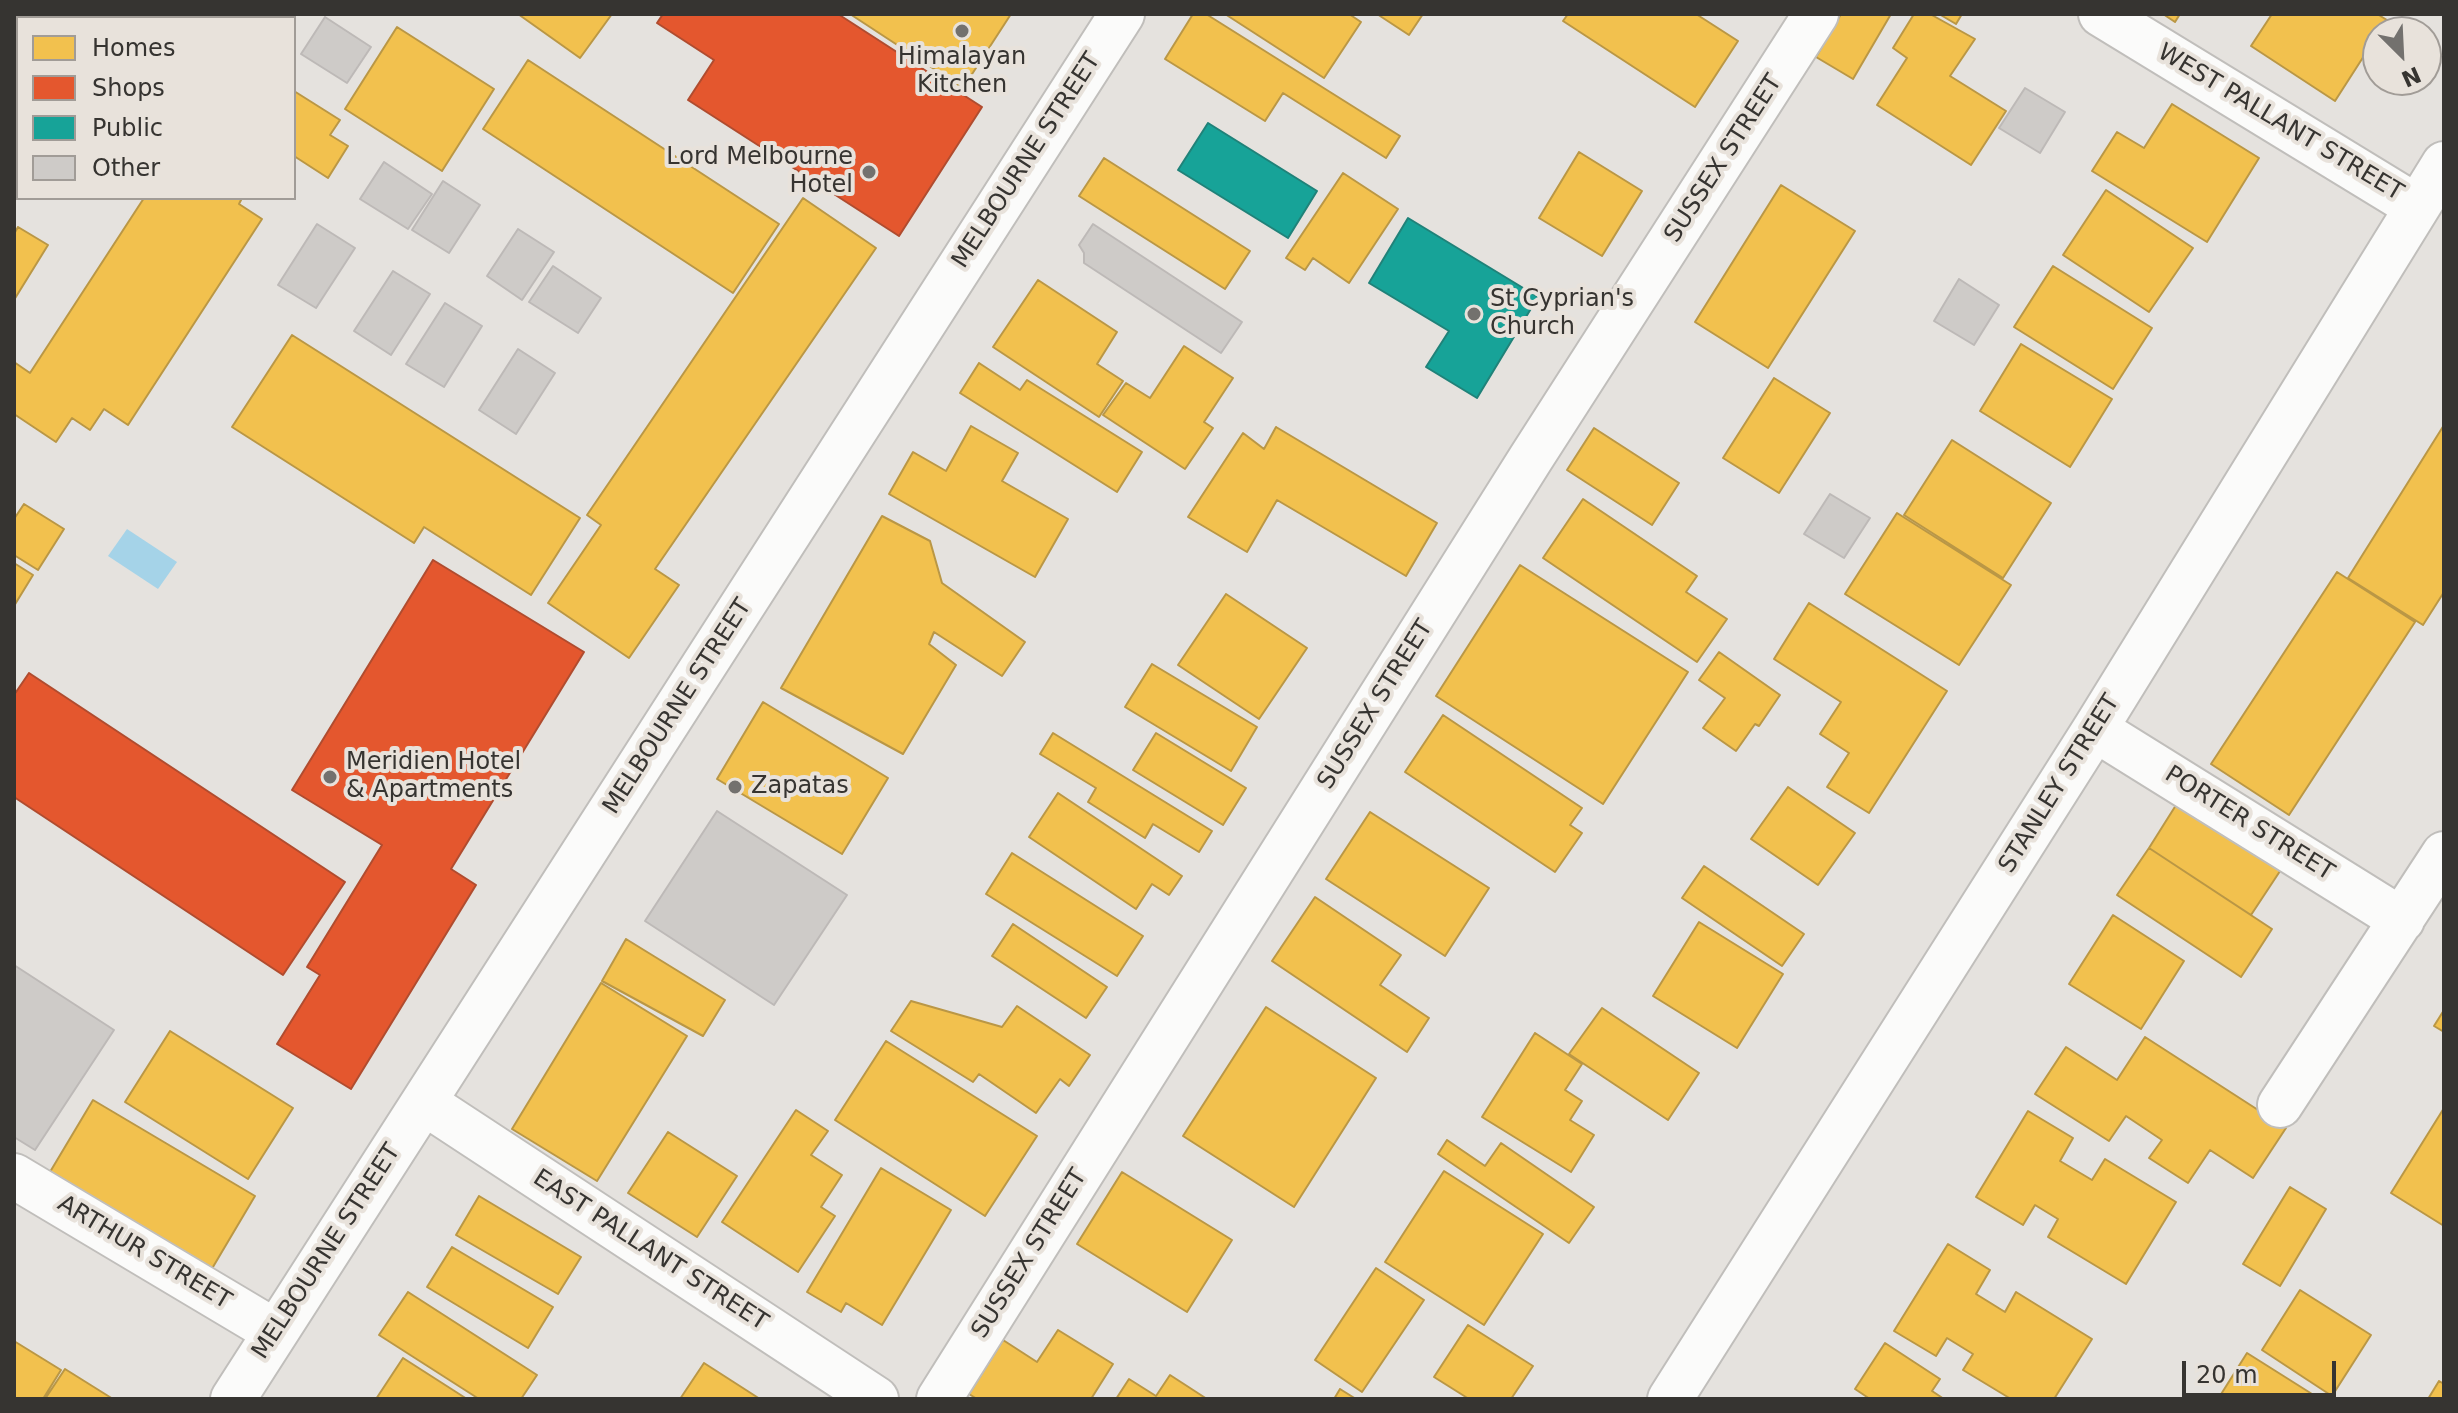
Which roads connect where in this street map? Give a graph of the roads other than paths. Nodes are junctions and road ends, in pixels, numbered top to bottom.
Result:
1 (1122, 14) edge
2 (1816, 14) edge
3 (2101, 14) edge
4 (2444, 164) edge
5 (2417, 207) junction
6 (2095, 729) junction
7 (2444, 854) edge
8 (2402, 920) junction
9 (425, 1103) junction
10 (2280, 1105) dead end
11 (14, 1176) edge
12 (274, 1331) junction
13 (233, 1399) edge
14 (876, 1399) edge
15 (939, 1399) edge
16 (1670, 1399) edge

1 - 9 street, MELBOURNE STREET
2 - 15 street, SUSSEX STREET
3 - 5 street, WEST PALLANT STREET
4 - 5 street, STANLEY STREET
5 - 6 street, STANLEY STREET
6 - 8 street, PORTER STREET
6 - 16 street, STANLEY STREET
7 - 8 street
8 - 10 street
9 - 12 street, MELBOURNE STREET
9 - 14 street, EAST PALLANT STREET
11 - 12 street, ARTHUR STREET
12 - 13 street, MELBOURNE STREET

